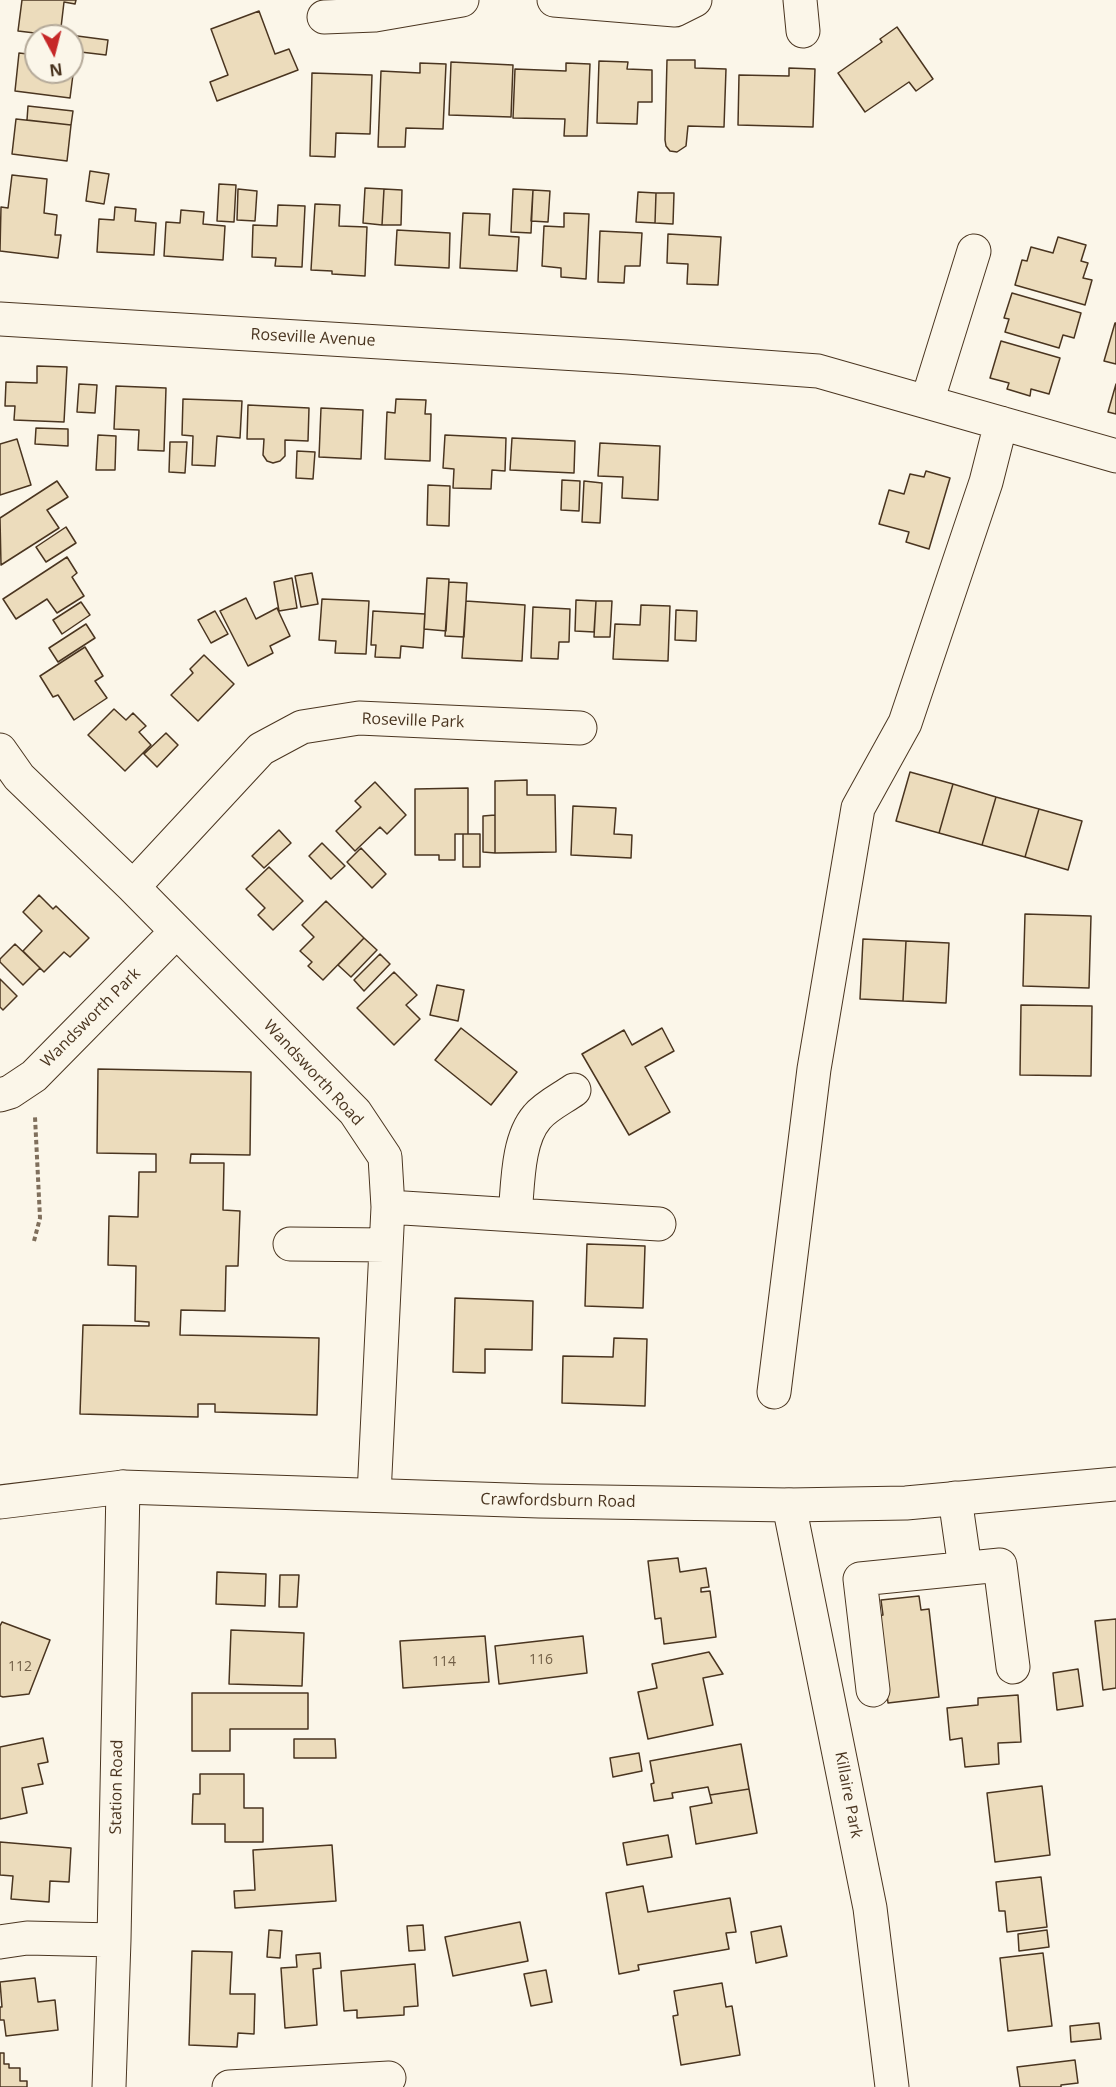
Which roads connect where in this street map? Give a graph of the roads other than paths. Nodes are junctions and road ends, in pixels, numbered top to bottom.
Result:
1 (462, 0) edge
2 (554, 0) edge
3 (577, 0) edge
4 (695, 0) edge
5 (374, 7) edge
6 (324, 17) dead end
7 (974, 250) dead end
8 (0, 319) edge
9 (927, 402) junction
10 (1001, 423) junction
11 (1116, 456) edge
12 (580, 728) dead end
13 (0, 750) edge
14 (133, 887) junction
15 (176, 932) junction
16 (574, 1090) dead end
17 (0, 1095) edge
18 (388, 1207) junction
19 (515, 1215) junction
20 (659, 1224) dead end
21 (290, 1244) dead end
22 (386, 1245) junction
23 (774, 1392) dead end
24 (1116, 1484) edge
25 (123, 1487) junction
26 (374, 1495) junction
27 (955, 1498) junction
28 (0, 1502) edge
29 (789, 1505) junction
30 (965, 1568) junction
31 (1013, 1667) dead end
32 (873, 1690) dead end
33 (114, 1940) junction
34 (0, 1941) edge
35 (389, 2078) dead end
36 (109, 2087) edge
37 (229, 2087) edge
38 (892, 2087) edge

1 - 5 street
2 - 3 street
3 - 4 street
5 - 6 street
7 - 9 street
8 - 9 street, Roseville Avenue
9 - 10 street, Roseville Avenue
10 - 11 street, Roseville Avenue
10 - 23 street
12 - 14 street, Roseville Park
13 - 14 street, Wandsworth Road
14 - 15 street, Wandsworth Road
15 - 17 street, Wandsworth Park
15 - 18 street, Wandsworth Road
16 - 19 street
18 - 19 street
18 - 22 street, Wandsworth Road
19 - 20 street
21 - 22 street
22 - 26 street, Wandsworth Road
24 - 27 street, Crawfordsburn Road
25 - 26 street, Crawfordsburn Road
25 - 28 street, Crawfordsburn Road
25 - 33 street, Station Road
26 - 29 street, Crawfordsburn Road
27 - 29 street, Crawfordsburn Road
27 - 30 street
29 - 38 street, Killaire Park
30 - 31 street
30 - 32 street
33 - 34 street
33 - 36 street, Station Road
35 - 37 street

